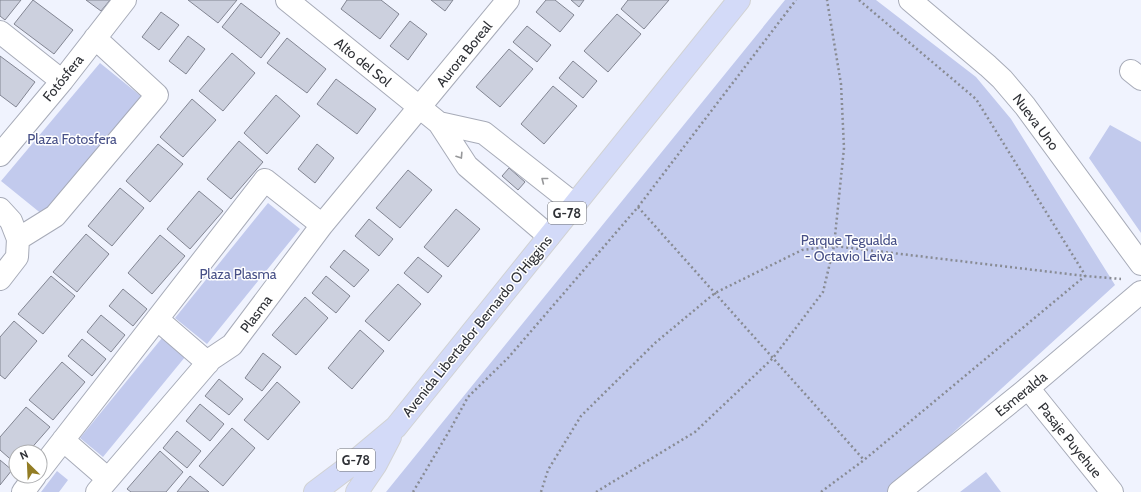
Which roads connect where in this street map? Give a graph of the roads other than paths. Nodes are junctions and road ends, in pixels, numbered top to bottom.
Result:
1 (125, 0) edge
2 (287, 0) edge
3 (508, 0) edge
4 (739, 0) edge
5 (910, 0) edge
6 (0, 32) edge
7 (95, 38) junction
8 (62, 81) junction
9 (420, 108) junction
10 (439, 123) junction
11 (0, 156) edge
12 (574, 204) junction
13 (0, 208) edge
14 (322, 225) junction
15 (549, 236) junction
16 (18, 239) junction
17 (1136, 278) edge
18 (0, 279) edge
19 (158, 319) junction
20 (208, 363) junction
21 (1028, 388) junction
22 (396, 427) junction
23 (63, 440) junction
24 (48, 460) edge
25 (102, 486) edge
26 (316, 492) edge
27 (357, 492) edge
28 (899, 492) edge
29 (1112, 492) edge

1 - 7 street, Fotósfera
2 - 9 street, Alto del Sol
3 - 9 street, Aurora Boreal
4 - 12 main road, Avenida Libertador Bernardo O'Higgins / G-78
5 - 17 street, Nueva Uno
6 - 8 street
7 - 8 street, Fotósfera
7 - 16 street
8 - 11 street, Fotósfera
9 - 10 street, Alto del Sol
9 - 14 street, Plasma
12 -> 10 street, Alto del Sol
10 -> 15 street, Alto del Sol
12 - 15 main road, Avenida Libertador Bernardo O'Higgins / G-78
13 - 16 street
14 - 19 street
14 - 20 street, Plasma
15 - 22 main road, Avenida Libertador Bernardo O'Higgins / G-78
16 - 18 street
17 - 21 street, Esmeralda
19 - 20 street
19 - 23 street
20 - 25 street, Plasma
21 - 28 street, Esmeralda
21 - 29 street, Pasaje Puyehue
22 - 26 main road, Avenida Libertador Bernardo O'Higgins / G-78
22 - 27 main road, Avenida Libertador Bernardo O'Higgins / G-78
23 - 24 street
23 - 25 street

